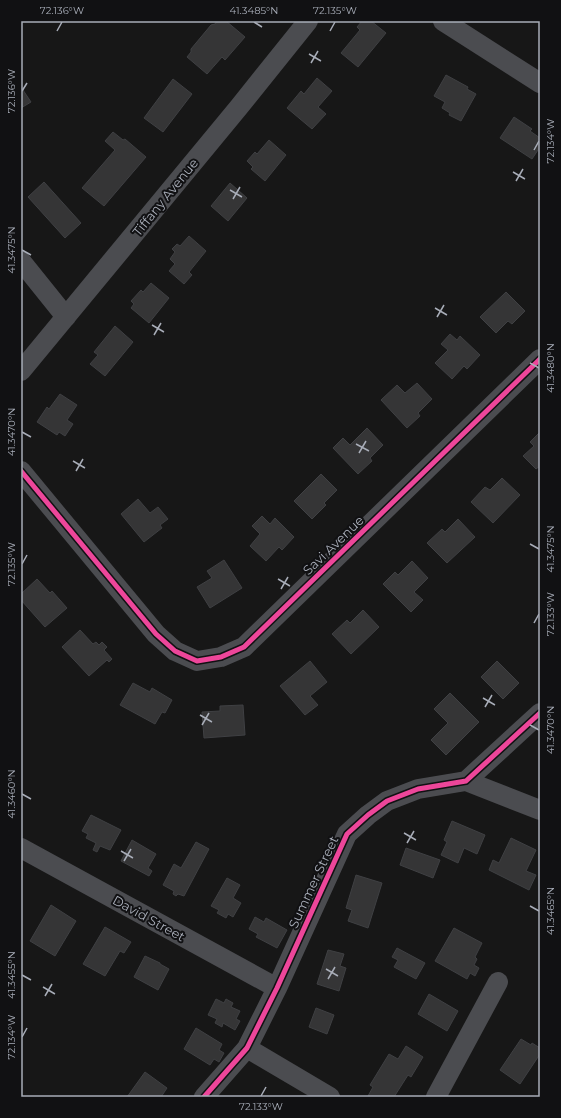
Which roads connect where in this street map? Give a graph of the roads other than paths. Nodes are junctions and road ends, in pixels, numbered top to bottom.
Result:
1 (308, 21) edge
2 (443, 21) edge
3 (540, 83) edge
4 (21, 261) edge
5 (66, 316) junction
6 (540, 359) edge
7 (21, 371) edge
8 (21, 471) edge
9 (540, 713) edge
10 (466, 781) junction
11 (540, 810) edge
12 (21, 848) edge
13 (498, 982) dead end
14 (277, 988) junction
15 (247, 1048) junction
16 (204, 1097) edge
17 (330, 1097) edge
18 (436, 1097) edge

1 - 5 street, Tiffany Avenue
2 - 3 street
4 - 5 street
5 - 7 street, Tiffany Avenue
6 - 8 street, Savi Avenue
9 - 10 street
10 - 11 street
10 - 14 street, Summer Street
12 - 14 street, David Street
13 - 18 street
14 - 15 street, Summer Street
15 - 16 street, Summer Street
15 - 17 street

